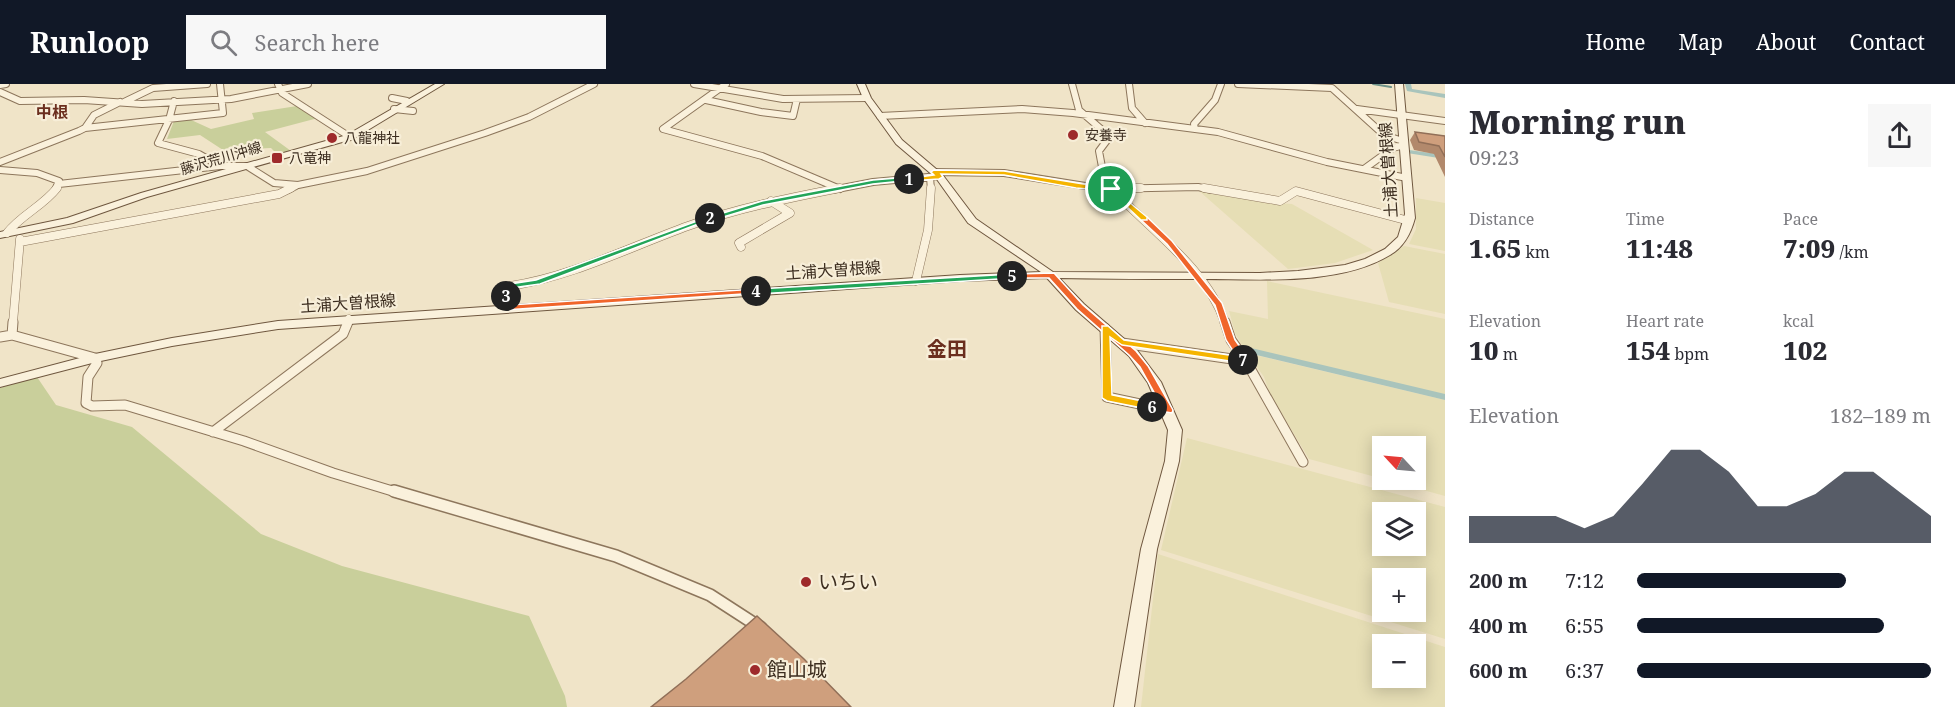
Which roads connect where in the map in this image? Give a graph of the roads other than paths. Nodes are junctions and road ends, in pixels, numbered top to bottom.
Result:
1 (6, 84) edge
2 (207, 84) edge
3 (220, 84) edge
4 (278, 84) edge
5 (308, 84) edge
6 (440, 84) edge
7 (694, 84) edge
8 (726, 84) edge
9 (861, 84) edge
10 (1072, 84) edge
11 (1130, 84) edge
12 (1221, 84) edge
13 (1238, 84) edge
14 (1399, 84) edge
15 (0, 85) edge
16 (590, 85) edge
17 (720, 89) junction
18 (281, 91) junction
19 (0, 92) edge
20 (392, 98) dead end
21 (867, 98) junction
22 (222, 99) junction
23 (797, 99) junction
24 (706, 100) junction
25 (174, 101) junction
26 (407, 101) junction
27 (123, 102) junction
28 (394, 109) junction
29 (1357, 109) junction
30 (413, 111) dead end
31 (1084, 115) junction
32 (1401, 115) junction
33 (880, 116) junction
34 (169, 120) junction
35 (1445, 121) edge
36 (1145, 123) junction
37 (85, 128) junction
38 (1195, 129) junction
39 (350, 137) junction
40 (1403, 143) junction
41 (0, 162) edge
42 (220, 166) junction
43 (248, 166) junction
44 (1364, 169) junction
45 (0, 170) edge
46 (934, 175) junction
47 (1407, 178) junction
48 (59, 184) junction
49 (298, 185) junction
50 (840, 189) junction
51 (1111, 189) junction
52 (771, 201) junction
53 (1409, 221) junction
54 (20, 231) junction
55 (4, 234) edge
56 (20, 242) junction
57 (741, 247) dead end
58 (1051, 275) junction
59 (1196, 276) junction
60 (916, 281) junction
61 (506, 308) junction
62 (349, 319) junction
63 (1105, 328) junction
64 (12, 335) junction
65 (0, 336) edge
66 (1122, 343) junction
67 (94, 358) junction
68 (1246, 361) junction
69 (0, 383) edge
70 (1168, 410) junction
71 (213, 432) junction
72 (1303, 462) dead end
73 (775, 638) edge
74 (1124, 707) edge

1 - 15 street
2 - 27 street
3 - 22 street
4 - 18 street
5 - 18 street
6 - 26 main road, 藤沢荒川沖線
7 - 17 street
8 - 17 street
9 - 21 main road
10 - 31 street
11 - 36 street
12 - 38 street
13 - 29 street
14 - 32 main road, 土浦大曽根線
16 - 49 street
17 - 23 street
17 - 24 street
18 - 22 street
18 - 39 street
19 - 27 street
20 - 26 street
21 - 23 street
21 - 33 main road
22 - 25 street
22 - 34 street
23 - 24 street
24 - 50 street
25 - 27 street
25 - 34 street
26 - 28 main road, 藤沢荒川沖線
27 - 37 street
28 - 30 street
28 - 39 main road, 藤沢荒川沖線
29 - 32 street
29 - 40 street
31 - 33 street
31 - 36 street
31 - 51 street
32 - 35 street
32 - 40 main road, 土浦大曽根線
33 - 46 main road
34 - 37 street
34 - 42 street
36 - 38 street
37 - 41 street
38 - 44 street
39 - 43 main road, 藤沢荒川沖線
40 - 44 street
40 - 47 main road, 土浦大曽根線
42 - 43 street
42 - 48 street
43 - 49 street
43 - 54 main road, 藤沢荒川沖線
44 - 47 street
45 - 48 street
46 - 50 street
46 - 51 street
46 - 58 main road
46 - 60 street
47 - 53 main road, 土浦大曽根線
48 - 55 street
49 - 56 street
50 - 52 street
51 - 53 street
51 - 59 street
52 - 57 street
52 - 61 street
53 - 59 main road, 土浦大曽根線
54 - 55 main road, 藤沢荒川沖線
54 - 56 street
56 - 64 street
58 - 59 main road, 土浦大曽根線
58 - 60 main road, 土浦大曽根線
58 - 63 main road
59 - 68 street
60 - 61 main road, 土浦大曽根線
61 - 62 main road, 土浦大曽根線
62 - 67 main road, 土浦大曽根線
62 - 71 street
63 - 66 main road
63 - 70 street
64 - 65 street
64 - 67 street
66 - 68 street
66 - 70 main road
67 - 69 main road, 土浦大曽根線
67 - 71 street
68 - 72 street
70 - 74 main road
71 - 73 street

